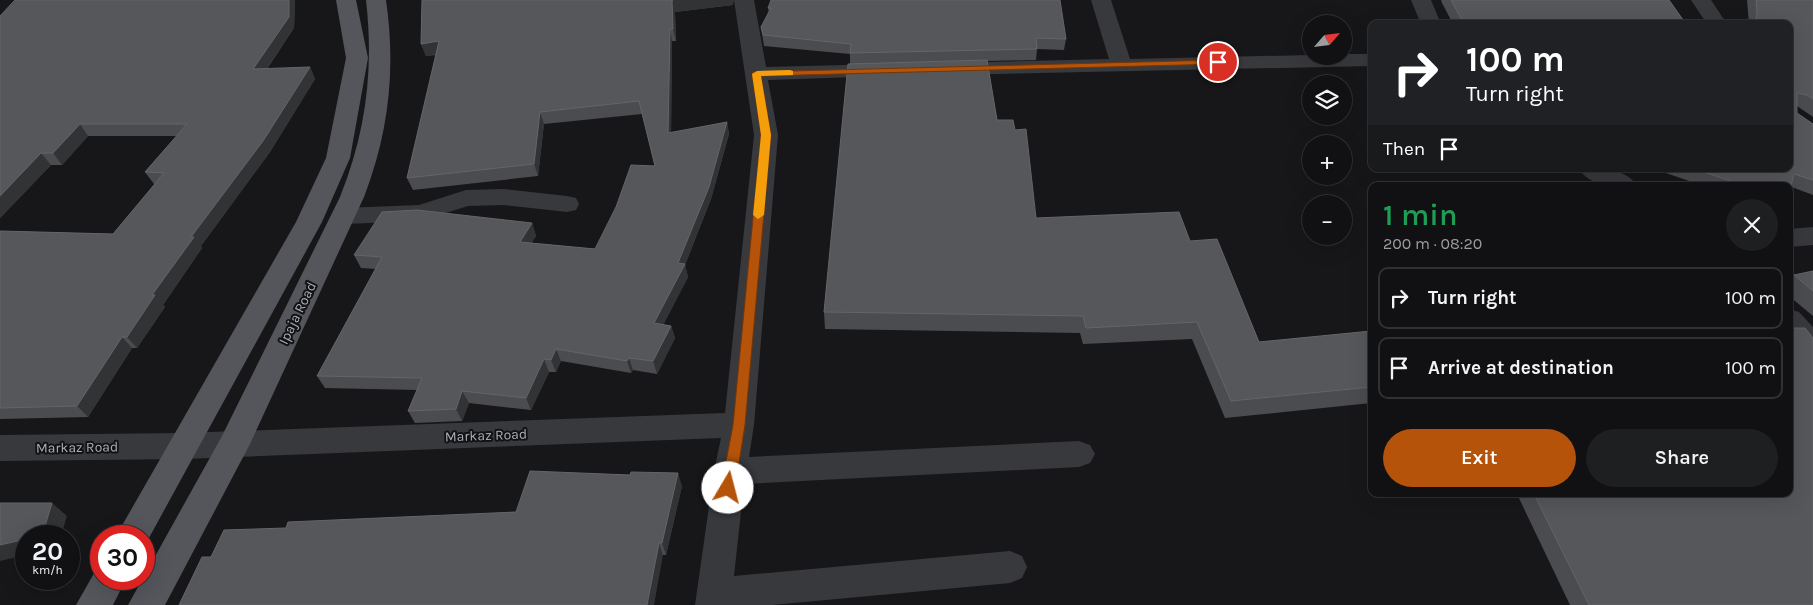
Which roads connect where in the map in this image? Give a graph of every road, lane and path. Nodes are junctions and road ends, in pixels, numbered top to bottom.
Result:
1 (346, 0) edge
2 (376, 0) edge
3 (744, 0) edge
4 (1101, 0) edge
5 (1421, 0) edge
6 (1701, 0) edge
7 (1429, 20) edge
8 (1714, 20) edge
9 (369, 56) junction
10 (1368, 60) edge
11 (1121, 64) junction
12 (934, 69) edge
13 (904, 70) edge
14 (757, 74) junction
15 (1597, 172) edge
16 (1617, 182) edge
17 (567, 204) dead end
18 (344, 216) junction
19 (1813, 236) edge
20 (1793, 238) edge
21 (1793, 324) edge
22 (1813, 346) edge
23 (739, 425) junction
24 (234, 444) junction
25 (184, 446) junction
26 (0, 448) edge
27 (1079, 454) dead end
28 (730, 471) junction
29 (139, 525) edge
30 (1010, 567) dead end
31 (103, 590) edge
32 (817, 595) edge
33 (714, 599) edge
34 (94, 605) edge
35 (146, 605) edge

1 - 9 main road, Ipaja Road
2 - 9 main road, Ipaja Road
3 - 14 street
4 - 11 street
5 - 7 street
6 - 8 street
9 - 18 main road, Ipaja Road
9 - 25 main road, Ipaja Road
10 - 11 street
11 - 12 street
13 - 14 street
14 - 23 street
15 - 16 street
17 - 18 street
18 - 24 main road, Ipaja Road
19 - 20 street
21 - 22 street
23 - 24 street, Markaz Road
23 - 28 street
24 - 25 street, Markaz Road
24 - 35 main road, Ipaja Road
25 - 26 street, Markaz Road
25 - 29 main road, Ipaja Road
27 - 28 street
28 - 33 street
30 - 32 street
31 - 34 main road
32 - 33 street

